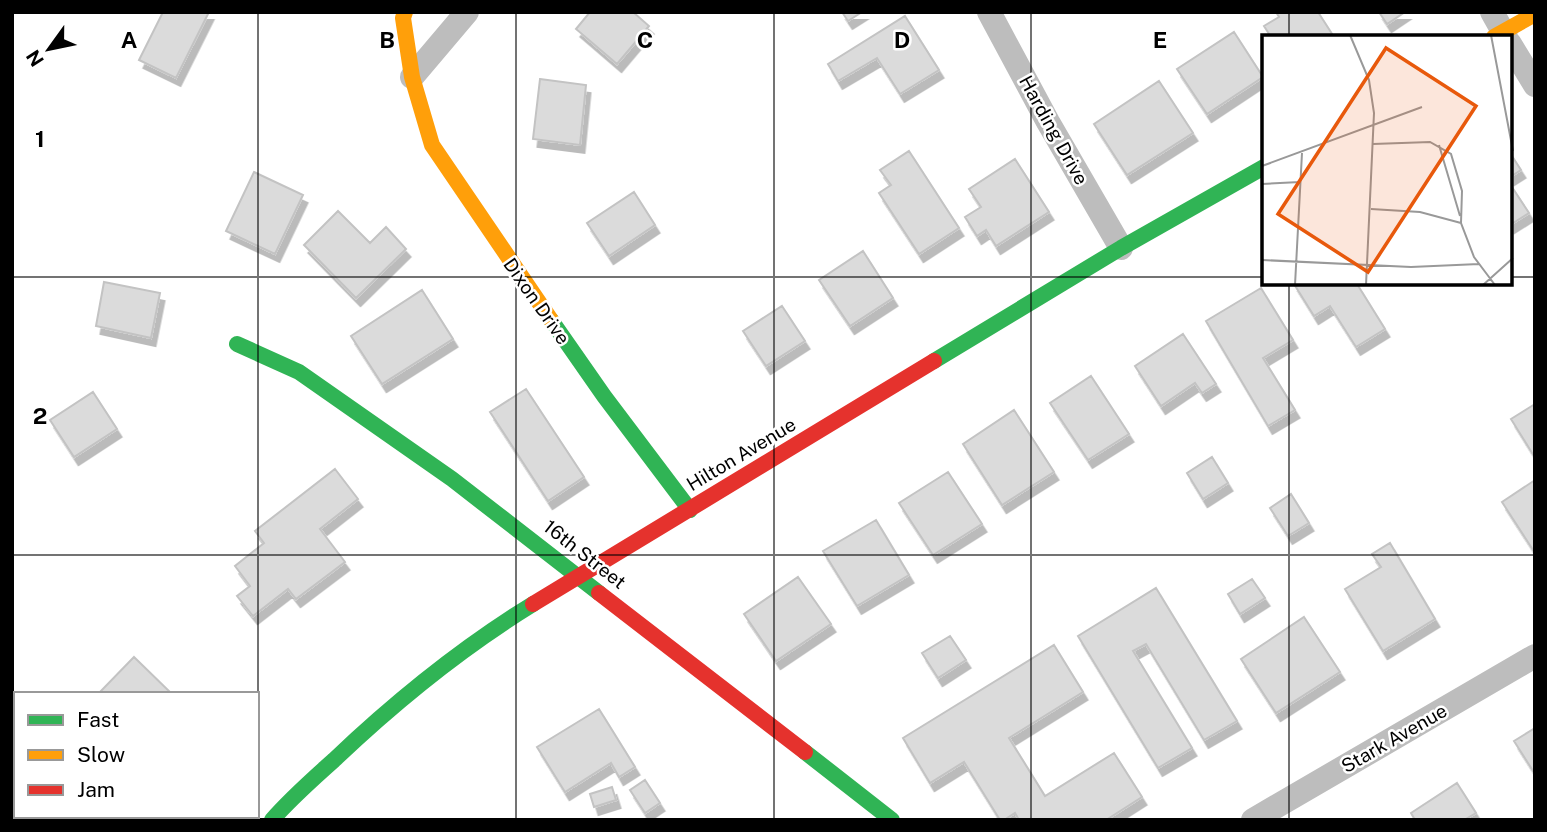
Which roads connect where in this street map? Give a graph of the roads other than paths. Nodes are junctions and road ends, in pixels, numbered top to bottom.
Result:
1 (405, 12) edge
2 (467, 12) edge
3 (989, 12) edge
4 (1535, 14) edge
5 (1501, 32) edge
6 (1512, 49) edge
7 (412, 77) junction
8 (1535, 85) edge
9 (1262, 168) edge
10 (1121, 248) junction
11 (237, 344) dead end
12 (690, 510) junction
13 (579, 575) junction
14 (1535, 656) edge
15 (272, 820) edge
16 (892, 820) edge
17 (1253, 820) edge

1 - 7 street, Dixon Drive
2 - 7 street
3 - 10 street, Harding Drive
4 - 5 street
6 - 8 street
7 - 12 street, Dixon Drive
9 - 10 street, Hilton Avenue
10 - 12 street, Hilton Avenue
11 - 13 street, 16th Street
12 - 13 street, Hilton Avenue
13 - 15 street, Hilton Avenue
13 - 16 street, 16th Street
14 - 17 street, Stark Avenue

